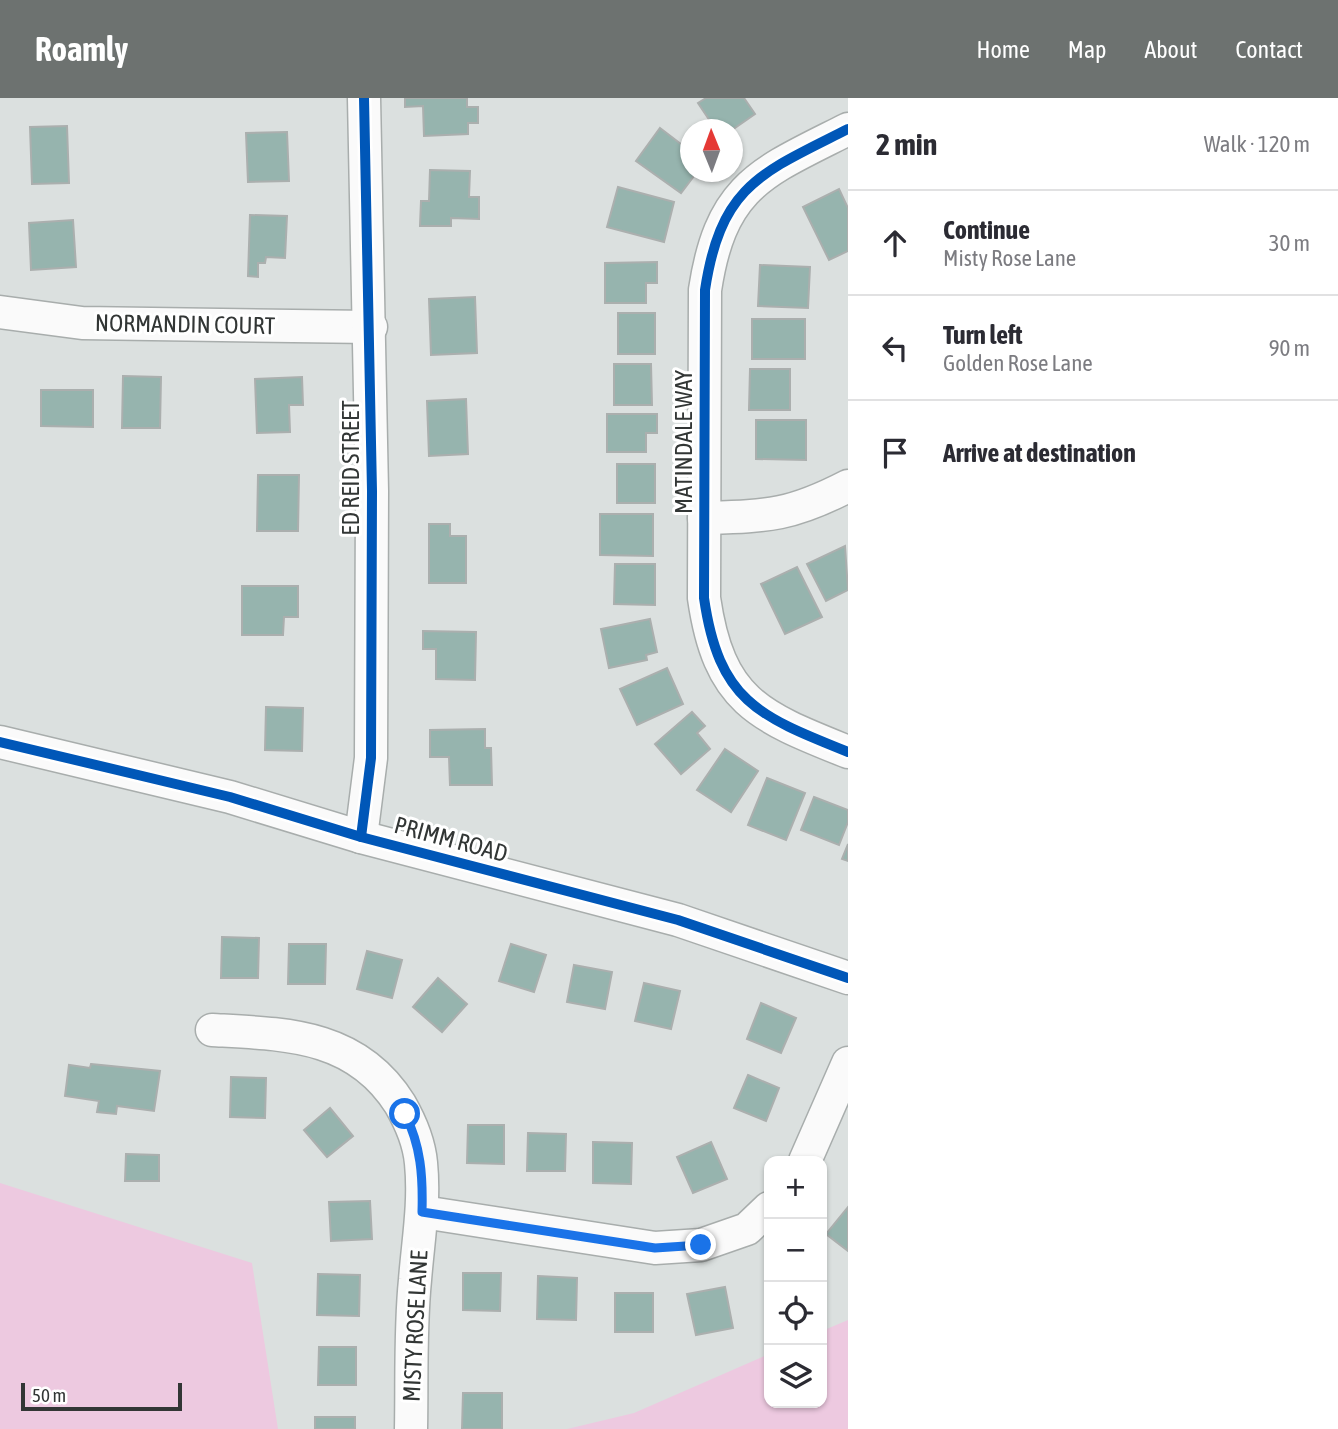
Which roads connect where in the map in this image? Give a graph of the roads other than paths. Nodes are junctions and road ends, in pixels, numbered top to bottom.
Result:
1 (363, 98) edge
2 (848, 129) edge
3 (0, 312) edge
4 (371, 327) junction
5 (848, 486) edge
6 (704, 518) junction
7 (0, 742) edge
8 (848, 752) edge
9 (361, 837) junction
10 (848, 978) edge
11 (212, 1030) dead end
12 (848, 1063) edge
13 (807, 1156) edge
14 (422, 1212) junction
15 (764, 1214) edge
16 (411, 1429) edge

1 - 4 street, ED REID STREET
2 - 6 street, MATINDALE WAY
3 - 4 street, NORMANDIN COURT
4 - 9 street, ED REID STREET
5 - 6 street
6 - 8 street, MATINDALE WAY
7 - 9 street, PRIMM ROAD
9 - 10 street, PRIMM ROAD
11 - 14 street, MISTY ROSE LANE
12 - 13 street
14 - 15 street
14 - 16 street, MISTY ROSE LANE

